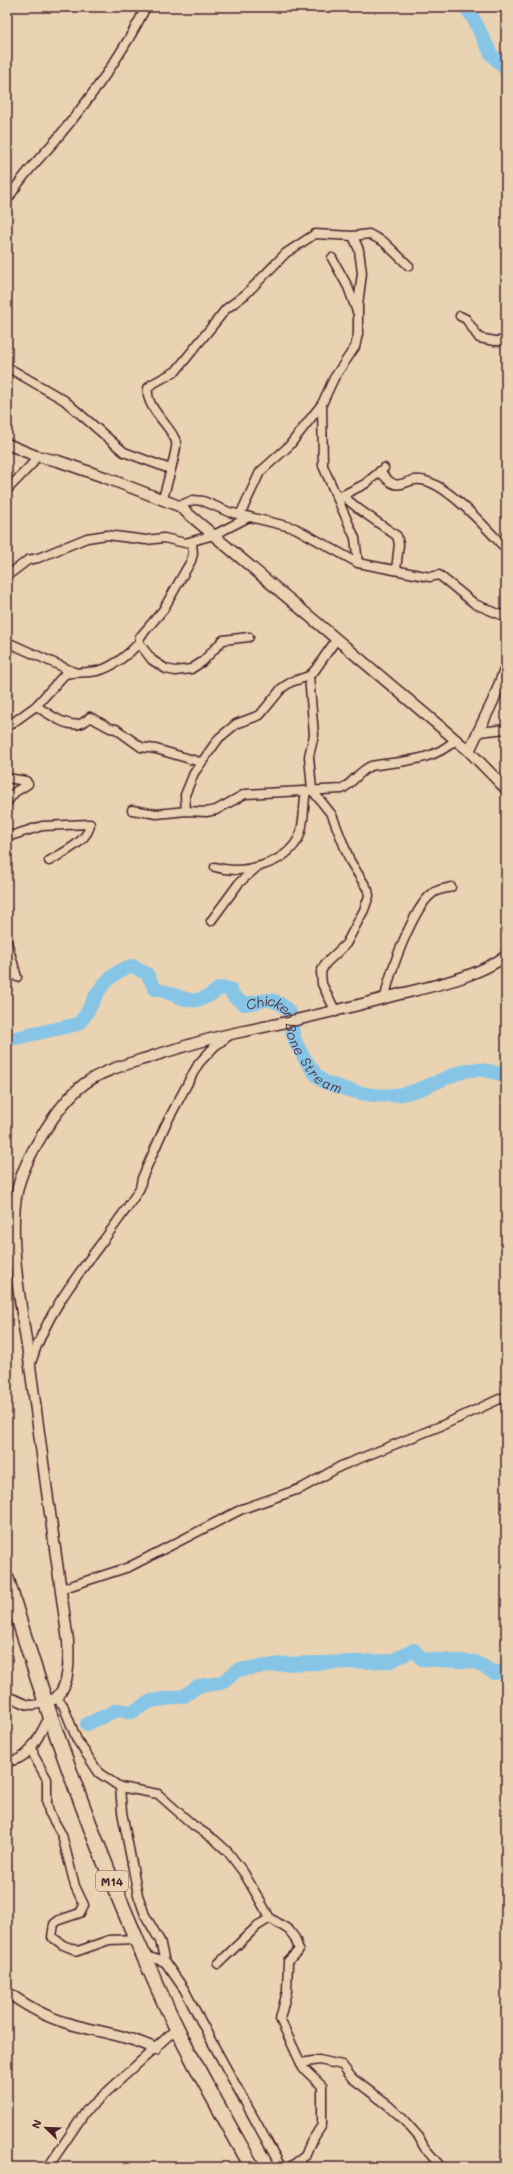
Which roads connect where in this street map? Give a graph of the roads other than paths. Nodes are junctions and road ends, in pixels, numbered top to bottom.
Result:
1 (146, 7) edge
2 (7, 201) edge
3 (353, 236) junction
4 (332, 258) dead end
5 (409, 266) dead end
6 (358, 316) junction
7 (460, 316) dead end
8 (506, 341) edge
9 (7, 367) edge
10 (322, 404) junction
11 (7, 444) edge
12 (36, 456) junction
13 (170, 470) junction
14 (7, 490) edge
15 (340, 497) junction
16 (163, 499) junction
17 (179, 506) junction
18 (240, 515) junction
19 (249, 517) junction
20 (214, 535) junction
21 (192, 542) junction
22 (506, 549) edge
23 (358, 563) junction
24 (396, 570) junction
25 (7, 576) edge
26 (506, 617) edge
27 (249, 637) dead end
28 (336, 640) junction
29 (7, 642) edge
30 (139, 643) junction
31 (506, 667) edge
32 (75, 673) junction
33 (309, 676) junction
34 (36, 706) junction
35 (7, 727) edge
36 (506, 729) edge
37 (479, 732) junction
38 (455, 740) junction
39 (469, 751) junction
40 (200, 762) junction
41 (7, 778) edge
42 (506, 789) edge
43 (309, 791) junction
44 (7, 802) edge
45 (132, 810) dead end
46 (186, 811) junction
47 (7, 837) edge
48 (49, 861) dead end
49 (262, 864) junction
50 (215, 867) dead end
51 (451, 887) dead end
52 (211, 921) dead end
53 (7, 942) edge
54 (506, 956) edge
55 (17, 977) dead end
56 (385, 998) junction
57 (336, 1012) junction
58 (231, 1034) junction
59 (30, 1366) junction
60 (506, 1396) edge
61 (7, 1580) edge
62 (61, 1590) junction
63 (7, 1697) edge
64 (50, 1700) junction
65 (50, 1716) junction
66 (32, 1746) junction
67 (7, 1761) edge
68 (120, 1786) junction
69 (270, 1918) junction
70 (136, 1939) junction
71 (146, 1960) junction
72 (165, 1962) junction
73 (218, 1964) dead end
74 (7, 1992) edge
75 (177, 2028) junction
76 (156, 2049) junction
77 (301, 2063) junction
78 (48, 2167) edge
79 (252, 2167) edge
80 (281, 2167) edge
81 (290, 2167) edge
82 (441, 2167) edge

1 - 2 street
3 - 5 street
3 - 6 street
3 - 13 street
4 - 6 street
6 - 10 street
7 - 8 street
9 - 13 street
10 - 15 street
10 - 18 street
11 - 12 street
12 - 14 street
12 - 16 street
13 - 16 street
15 - 22 street
15 - 23 street
15 - 24 street
16 - 17 street
17 - 18 street
17 - 20 street
18 - 19 street
19 - 20 street
19 - 23 street
20 - 21 street
20 - 28 street
21 - 25 street
21 - 30 street
23 - 24 street
24 - 26 street
27 - 30 street
28 - 33 street
28 - 38 street
29 - 32 street
30 - 32 street
31 - 37 street
32 - 34 street
33 - 40 street
33 - 43 street
34 - 35 street
34 - 40 street
36 - 37 street
37 - 39 street
38 - 39 street
38 - 43 street
39 - 42 street
40 - 46 street
41 - 44 street
43 - 46 street
43 - 49 street
43 - 57 street
45 - 46 street
47 - 48 street
49 - 50 street
49 - 52 street
51 - 56 street
53 - 55 street
54 - 56 street
56 - 57 street
57 - 58 street
58 - 59 street
58 - 59 street
59 - 62 street
60 - 62 street
61 - 64 highway, M14
62 - 64 street
63 - 64 street
64 - 65 highway, M14
64 - 68 street
65 - 66 street
65 - 70 highway, M14
66 - 67 street
66 - 70 street
68 - 69 street
68 - 72 street
69 - 73 street
69 - 77 street
70 - 71 highway, M14
71 - 72 street
71 - 75 highway, M14
72 - 80 street
74 - 76 street
75 - 76 street
75 - 79 highway, M14
76 - 78 street
77 - 81 street
77 - 82 street

